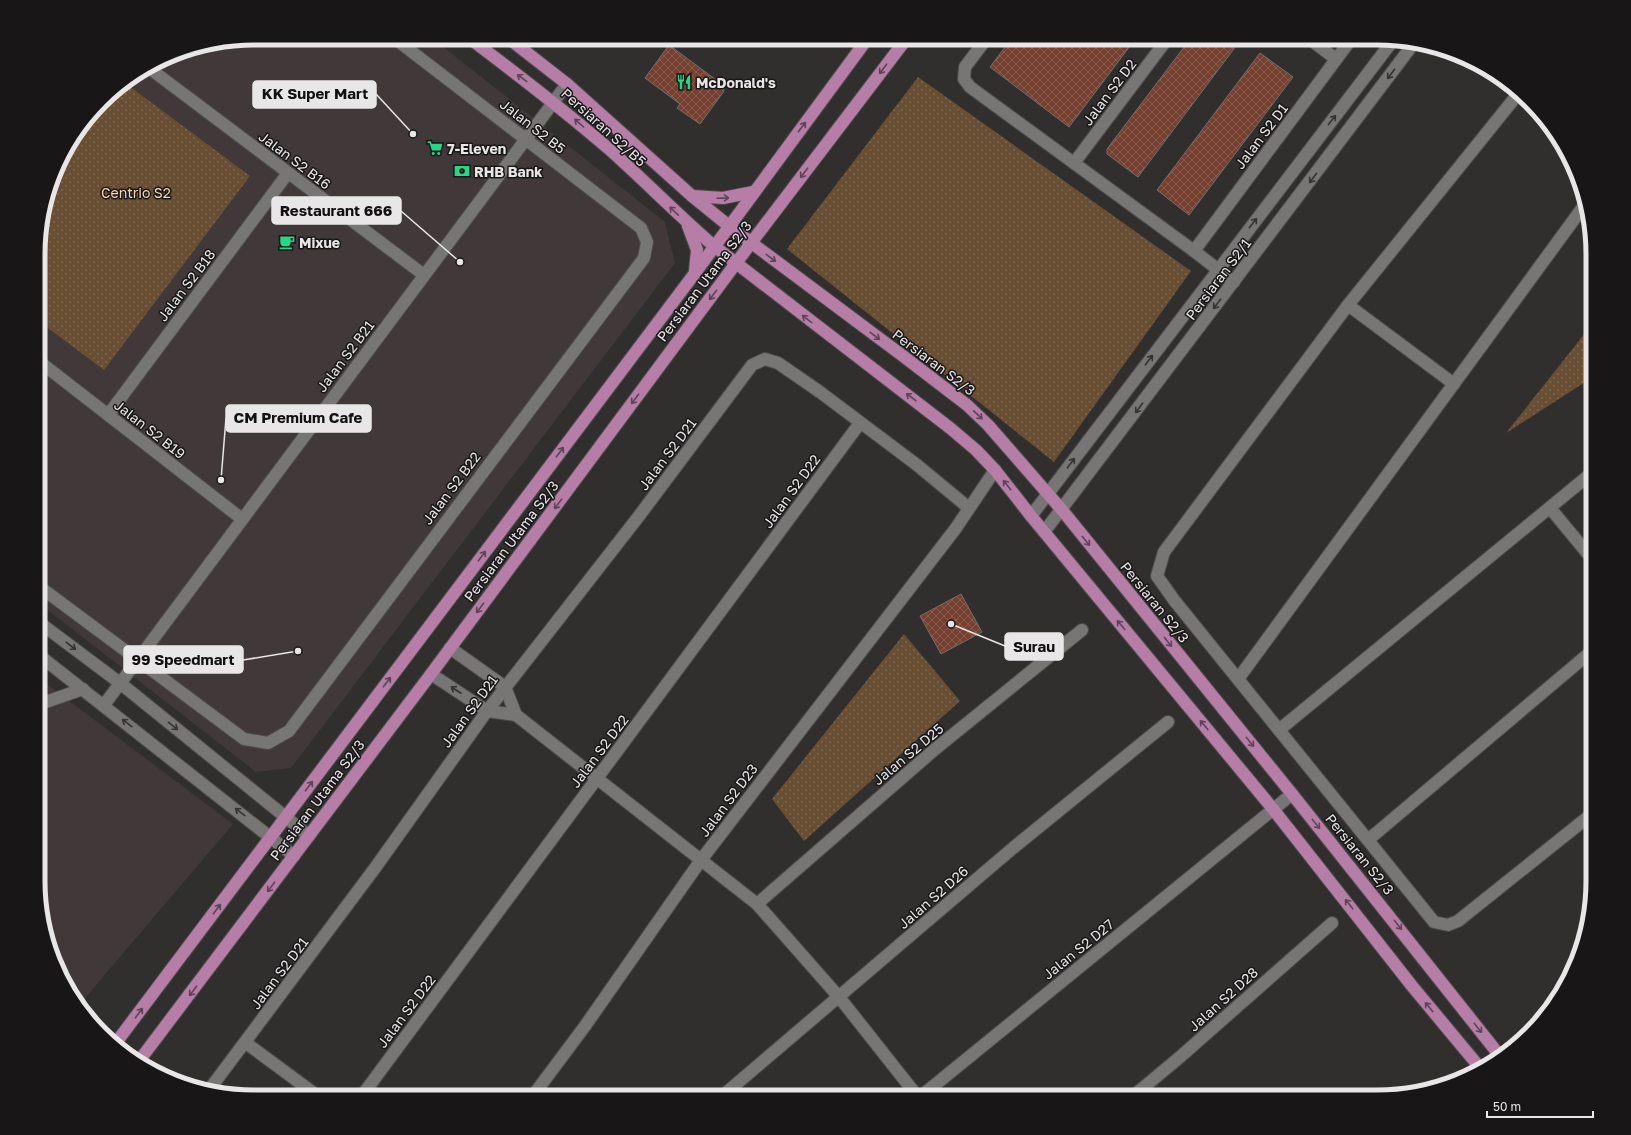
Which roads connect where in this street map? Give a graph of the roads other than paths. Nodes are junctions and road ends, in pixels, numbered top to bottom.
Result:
1 (403, 45) edge
2 (478, 45) edge
3 (517, 45) edge
4 (863, 45) edge
5 (902, 45) edge
6 (982, 45) edge
7 (1163, 45) edge
8 (1317, 45) edge
9 (1347, 45) edge
10 (1389, 45) edge
11 (1410, 48) edge
12 (1336, 60) junction
13 (153, 71) edge
14 (567, 84) junction
15 (1515, 97) edge
16 (553, 101) junction
17 (526, 139) junction
18 (1074, 164) junction
19 (288, 173) junction
20 (753, 192) junction
21 (692, 196) junction
22 (1581, 210) edge
23 (687, 223) junction
24 (728, 226) junction
25 (647, 242) joint
26 (750, 243) junction
27 (714, 246) junction
28 (1194, 251) junction
29 (736, 264) junction
30 (1217, 269) junction
31 (695, 272) junction
32 (424, 275) junction
33 (1234, 282) junction
34 (1348, 304) junction
35 (45, 366) edge
36 (1454, 384) junction
37 (108, 415) junction
38 (860, 423) junction
39 (995, 470) junction
40 (1586, 477) edge
41 (1047, 494) junction
42 (969, 508) junction
43 (1550, 508) junction
44 (1062, 510) junction
45 (1030, 516) junction
46 (242, 518) junction
47 (1044, 532) junction
48 (1586, 553) edge
49 (45, 591) edge
50 (45, 626) edge
51 (1082, 630) dead end
52 (450, 648) junction
53 (1586, 655) edge
54 (138, 659) junction
55 (45, 660) edge
56 (431, 674) junction
57 (1238, 679) junction
58 (120, 683) junction
59 (505, 687) junction
60 (83, 689) junction
61 (45, 702) edge
62 (104, 705) junction
63 (486, 711) junction
64 (516, 715) junction
65 (1168, 722) dead end
66 (1279, 730) junction
67 (597, 778) junction
68 (1292, 794) junction
69 (1273, 809) junction
70 (285, 817) junction
71 (1586, 818) edge
72 (271, 836) junction
73 (309, 836) junction
74 (1368, 840) junction
75 (294, 856) junction
76 (701, 860) junction
77 (757, 904) junction
78 (1332, 922) dead end
79 (839, 997) junction
80 (118, 1040) edge
81 (246, 1043) junction
82 (1497, 1052) edge
83 (142, 1057) edge
84 (1477, 1064) edge
85 (212, 1086) edge
86 (310, 1090) edge
87 (366, 1090) edge
88 (537, 1090) edge
89 (729, 1090) edge
90 (913, 1090) edge
91 (928, 1090) edge
92 (1140, 1090) edge

1 - 17 street, Jalan S2 B5
16 -> 2 main road, Persiaran S2/B5
3 - 14 main road, Persiaran S2/B5
20 -> 4 main road, Persiaran Utama S2/3
5 -> 26 main road, Persiaran Utama S2/3
6 - 18 street
7 - 18 street, Jalan S2 D2
8 - 12 street
9 - 12 street, Jalan S2 D1
30 -> 10 street, Persiaran S2/1
11 -> 33 street, Persiaran S2/1
12 - 28 street, Jalan S2 D1
13 - 19 street, Jalan S2 B16
14 - 16 street, Jalan S2 B21
14 - 21 main road, Persiaran S2/B5
15 - 34 street
16 - 17 street, Jalan S2 B21
23 -> 16 main road, Persiaran S2/B5
17 - 25 street, Jalan S2 B5
17 - 32 street, Jalan S2 B21
18 - 28 street
19 - 32 street, Jalan S2 B16
19 - 37 street, Jalan S2 B18
21 -> 20 main road
20 - 24 main road, Persiaran Utama S2/3
21 - 24 main road, Persiaran S2/B5
22 - 36 street
23 - 27 main road, Persiaran S2/B5
23 - 31 main road
24 - 26 main road, Persiaran S2/3
24 - 27 main road, Persiaran Utama S2/3
25 - 54 street, Jalan S2 B22
26 - 29 main road, Persiaran Utama S2/3
26 -> 41 main road, Persiaran S2/3
27 - 29 main road, Persiaran S2/B5
27 - 31 main road, Persiaran Utama S2/3
28 - 30 street
39 -> 29 main road, Persiaran S2/B5
29 -> 52 main road, Persiaran Utama S2/3
30 - 33 street
41 -> 30 street, Persiaran S2/1
70 -> 31 main road, Persiaran Utama S2/3
32 - 46 street, Jalan S2 B21
33 -> 44 street, Persiaran S2/1
34 - 36 street
34 - 57 street
35 - 37 street, Jalan S2 B19
36 - 57 street
37 - 46 street, Jalan S2 B19
38 - 42 street
38 - 59 street, Jalan S2 D21
38 - 67 street, Jalan S2 D22
39 - 42 street, Jalan S2 D23
45 -> 39 main road, Persiaran S2/B5
40 - 43 street
41 - 44 main road, Persiaran S2/3
41 - 45 street, Persiaran S2/1
42 - 76 street, Jalan S2 D23
43 - 48 street
43 - 66 street
44 - 47 street, Persiaran S2/1
44 -> 68 main road, Persiaran S2/3
45 - 47 main road, Persiaran S2/B5
46 - 54 street, Jalan S2 B21
69 -> 47 main road, Persiaran S2/B5
49 - 54 street
50 -> 58 street
51 - 77 street, Jalan S2 D25
52 - 56 main road, Persiaran Utama S2/3
52 - 59 street
53 - 74 street
54 - 58 street, Jalan S2 B21
55 - 60 street
63 -> 56 street
56 - 73 main road, Persiaran Utama S2/3
57 - 66 street
58 - 62 street, Jalan S2 B21
58 -> 70 street
59 - 63 street, Jalan S2 D21
59 - 64 street
60 - 61 street
60 - 62 street
72 -> 62 street
63 - 64 street
63 - 81 street, Jalan S2 D21
64 - 67 street
65 - 79 street, Jalan S2 D26
66 - 74 street
67 - 76 street
67 - 87 street, Jalan S2 D22
68 - 69 street, Jalan S2 D27
68 -> 82 main road, Persiaran S2/3
84 -> 69 main road, Persiaran S2/B5
69 - 91 street, Jalan S2 D27
70 - 72 main road, Persiaran Utama S2/3
70 - 73 street
71 - 74 street
72 - 75 street
80 -> 72 main road, Persiaran Utama S2/3
73 - 75 main road, Persiaran Utama S2/3
75 -> 83 main road, Persiaran Utama S2/3
76 - 77 street
76 - 88 street, Jalan S2 D23
77 - 79 street
78 - 92 street, Jalan S2 D28
79 - 89 street, Jalan S2 D26
79 - 90 street
81 - 85 street, Jalan S2 D21
81 - 86 street

